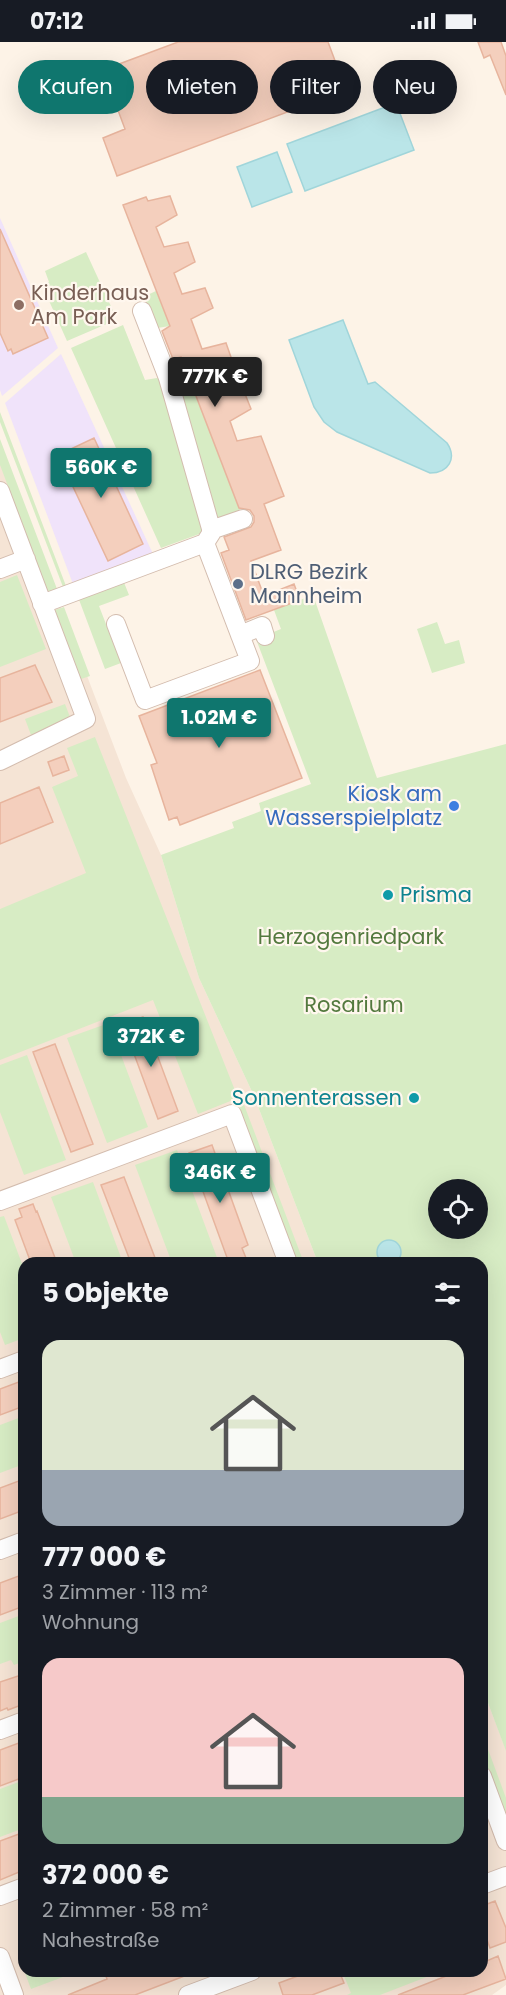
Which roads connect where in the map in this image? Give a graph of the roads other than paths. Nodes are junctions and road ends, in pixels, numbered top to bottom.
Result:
1 (142, 311) dead end
2 (0, 492) edge
3 (228, 528) junction
4 (26, 559) junction
5 (0, 569) edge
6 (42, 604) junction
7 (116, 624) dead end
8 (240, 635) junction
9 (265, 636) dead end
10 (0, 761) edge
11 (0, 1201) edge
12 (284, 1257) edge
13 (18, 1362) edge
14 (0, 1369) edge
15 (18, 1542) edge
16 (0, 1550) edge
17 (18, 1723) edge
18 (0, 1730) edge
19 (488, 1792) edge
20 (506, 1841) edge
21 (506, 1876) edge
22 (488, 1883) edge
23 (18, 1889) edge
24 (0, 1896) edge
25 (0, 1957) edge
26 (236, 1977) edge
27 (14, 1995) edge
28 (188, 1995) edge

1 - 3 street
2 - 4 street
3 - 6 street
3 - 8 street
4 - 5 street
4 - 6 street
6 - 10 street
7 - 8 street
8 - 9 street
11 - 12 street
13 - 14 street
15 - 16 street
17 - 18 street
19 - 20 street
21 - 22 street
23 - 24 street
25 - 27 street
26 - 28 street

